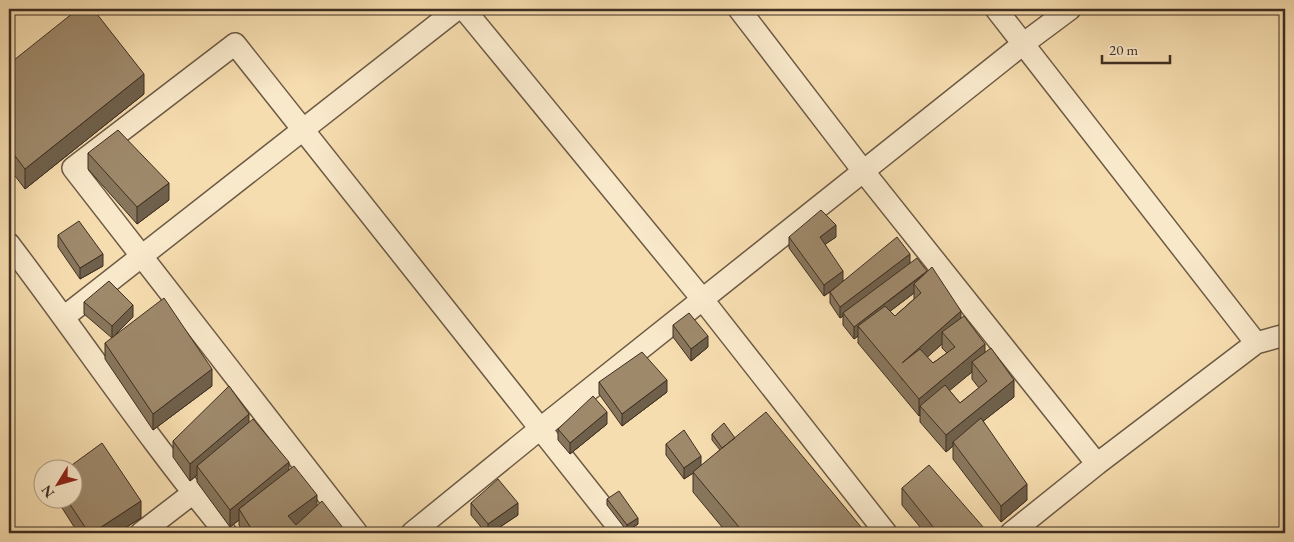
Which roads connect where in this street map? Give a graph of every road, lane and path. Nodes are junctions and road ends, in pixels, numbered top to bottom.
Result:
1 (457, 9) edge
2 (464, 9) edge
3 (739, 9) edge
4 (996, 9) edge
5 (1070, 9) edge
6 (1023, 44) junction
7 (303, 131) junction
8 (864, 172) junction
9 (9, 244) edge
10 (142, 256) junction
11 (703, 300) junction
12 (64, 317) junction
13 (1285, 335) edge
14 (1256, 343) junction
15 (541, 428) junction
16 (1097, 464) junction
17 (193, 494) junction
18 (141, 533) edge
19 (226, 533) edge
20 (357, 533) edge
21 (412, 533) edge
22 (623, 533) edge
23 (886, 533) edge
24 (1011, 533) edge

1 - 7 street
2 - 11 street
3 - 8 street
4 - 6 street
5 - 6 street
6 - 8 street
6 - 14 street
7 - 10 street
7 - 10 street
7 - 15 street
8 - 11 street
8 - 16 street
9 - 12 street
10 - 12 street
10 - 20 street
11 - 15 street
11 - 23 street
12 - 17 street
13 - 14 street
14 - 16 street
15 - 21 street
15 - 22 street
16 - 24 street
17 - 18 street
17 - 19 street

